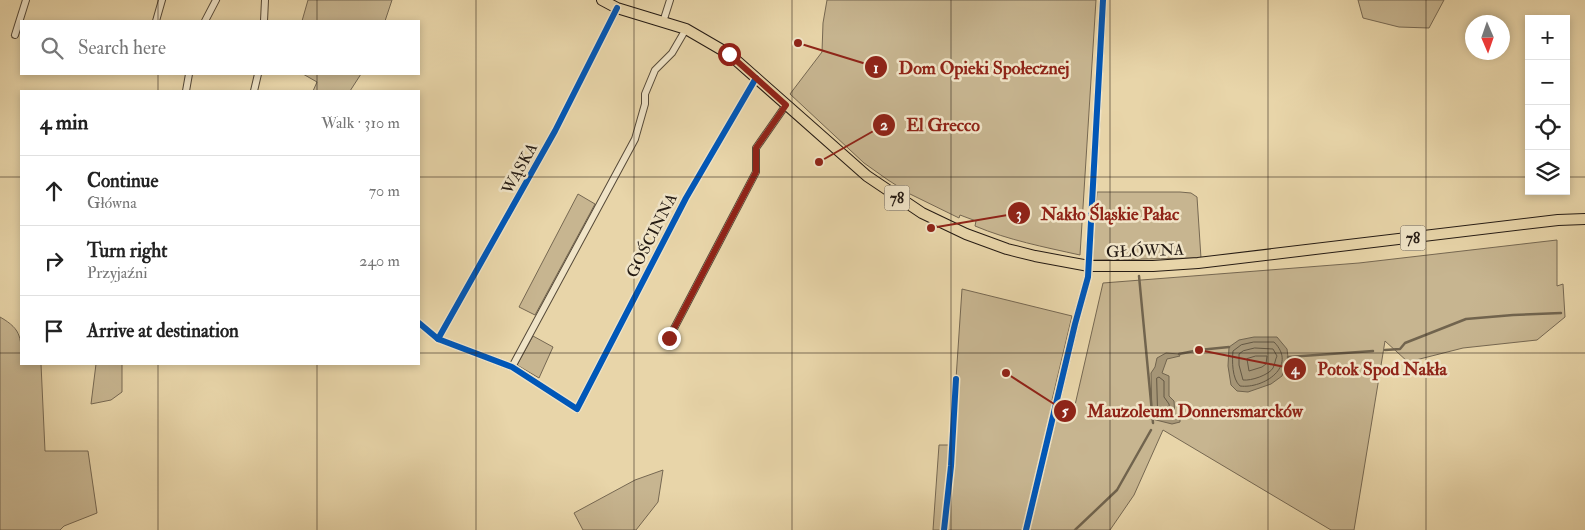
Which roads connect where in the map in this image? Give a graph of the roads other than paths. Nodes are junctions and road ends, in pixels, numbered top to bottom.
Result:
1 (26, 0) edge
2 (162, 0) edge
3 (216, 0) edge
4 (265, 0) edge
5 (602, 0) edge
6 (670, 0) edge
7 (1103, 0) edge
8 (617, 8) junction
9 (156, 20) edge
10 (206, 20) edge
11 (264, 20) edge
12 (663, 22) junction
13 (686, 29) junction
14 (15, 35) dead end
15 (188, 75) edge
16 (258, 75) edge
17 (756, 78) junction
18 (186, 90) edge
19 (254, 90) edge
20 (786, 105) junction
21 (1585, 219) edge
22 (1088, 266) junction
23 (420, 323) edge
24 (669, 338) dead end
25 (438, 339) junction
26 (512, 367) junction
27 (1026, 530) edge

1 - 14 street
2 - 9 street
3 - 10 street
4 - 11 street
5 - 8 main road, GŁÓWNA / 78
6 - 12 street
7 - 22 street
8 - 12 main road, GŁÓWNA / 78
8 - 25 street, WĄSKA
12 - 13 main road, GŁÓWNA / 78
13 - 17 main road, GŁÓWNA / 78
13 - 26 street
15 - 18 street
16 - 19 street
17 - 20 main road, GŁÓWNA / 78
17 - 26 street, GOŚCINNA
20 - 22 main road, GŁÓWNA / 78
20 - 24 street
21 - 22 main road, GŁÓWNA / 78
22 - 27 street
23 - 25 street
25 - 26 street

